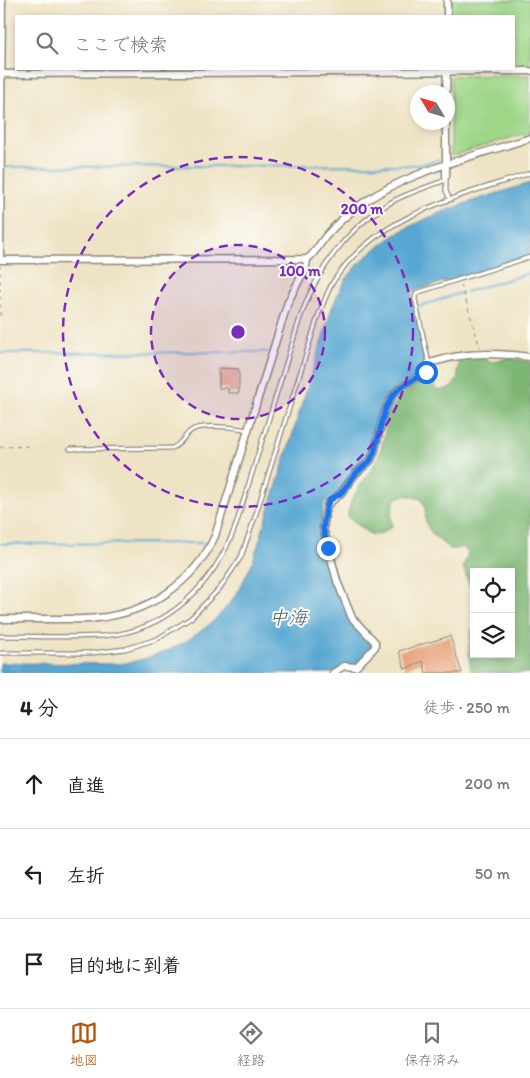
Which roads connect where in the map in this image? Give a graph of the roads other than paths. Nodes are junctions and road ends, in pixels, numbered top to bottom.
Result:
1 (2, 0) edge
2 (447, 0) edge
3 (447, 15) edge
4 (447, 70) edge
5 (530, 71) edge
6 (1, 74) edge
7 (446, 85) edge
8 (446, 130) edge
9 (530, 138) edge
10 (446, 164) junction
11 (530, 173) edge
12 (446, 178) junction
13 (450, 200) junction
14 (530, 257) edge
15 (306, 259) junction
16 (0, 260) edge
17 (530, 357) edge
18 (429, 361) junction
19 (248, 430) junction
20 (70, 449) dead end
21 (0, 619) edge
22 (0, 636) edge
23 (0, 653) edge
24 (333, 673) edge

1 - 6 street
2 - 3 street
4 - 5 street
4 - 6 street
4 - 7 street
6 - 16 street
8 - 10 street
9 - 10 street
10 - 12 street
10 - 15 street
11 - 13 lane
12 - 13 lane
12 - 22 lane
13 - 23 lane
14 - 18 lane
15 - 16 street
15 - 19 street
17 - 18 street
18 - 24 street
19 - 20 lane
19 - 21 street

